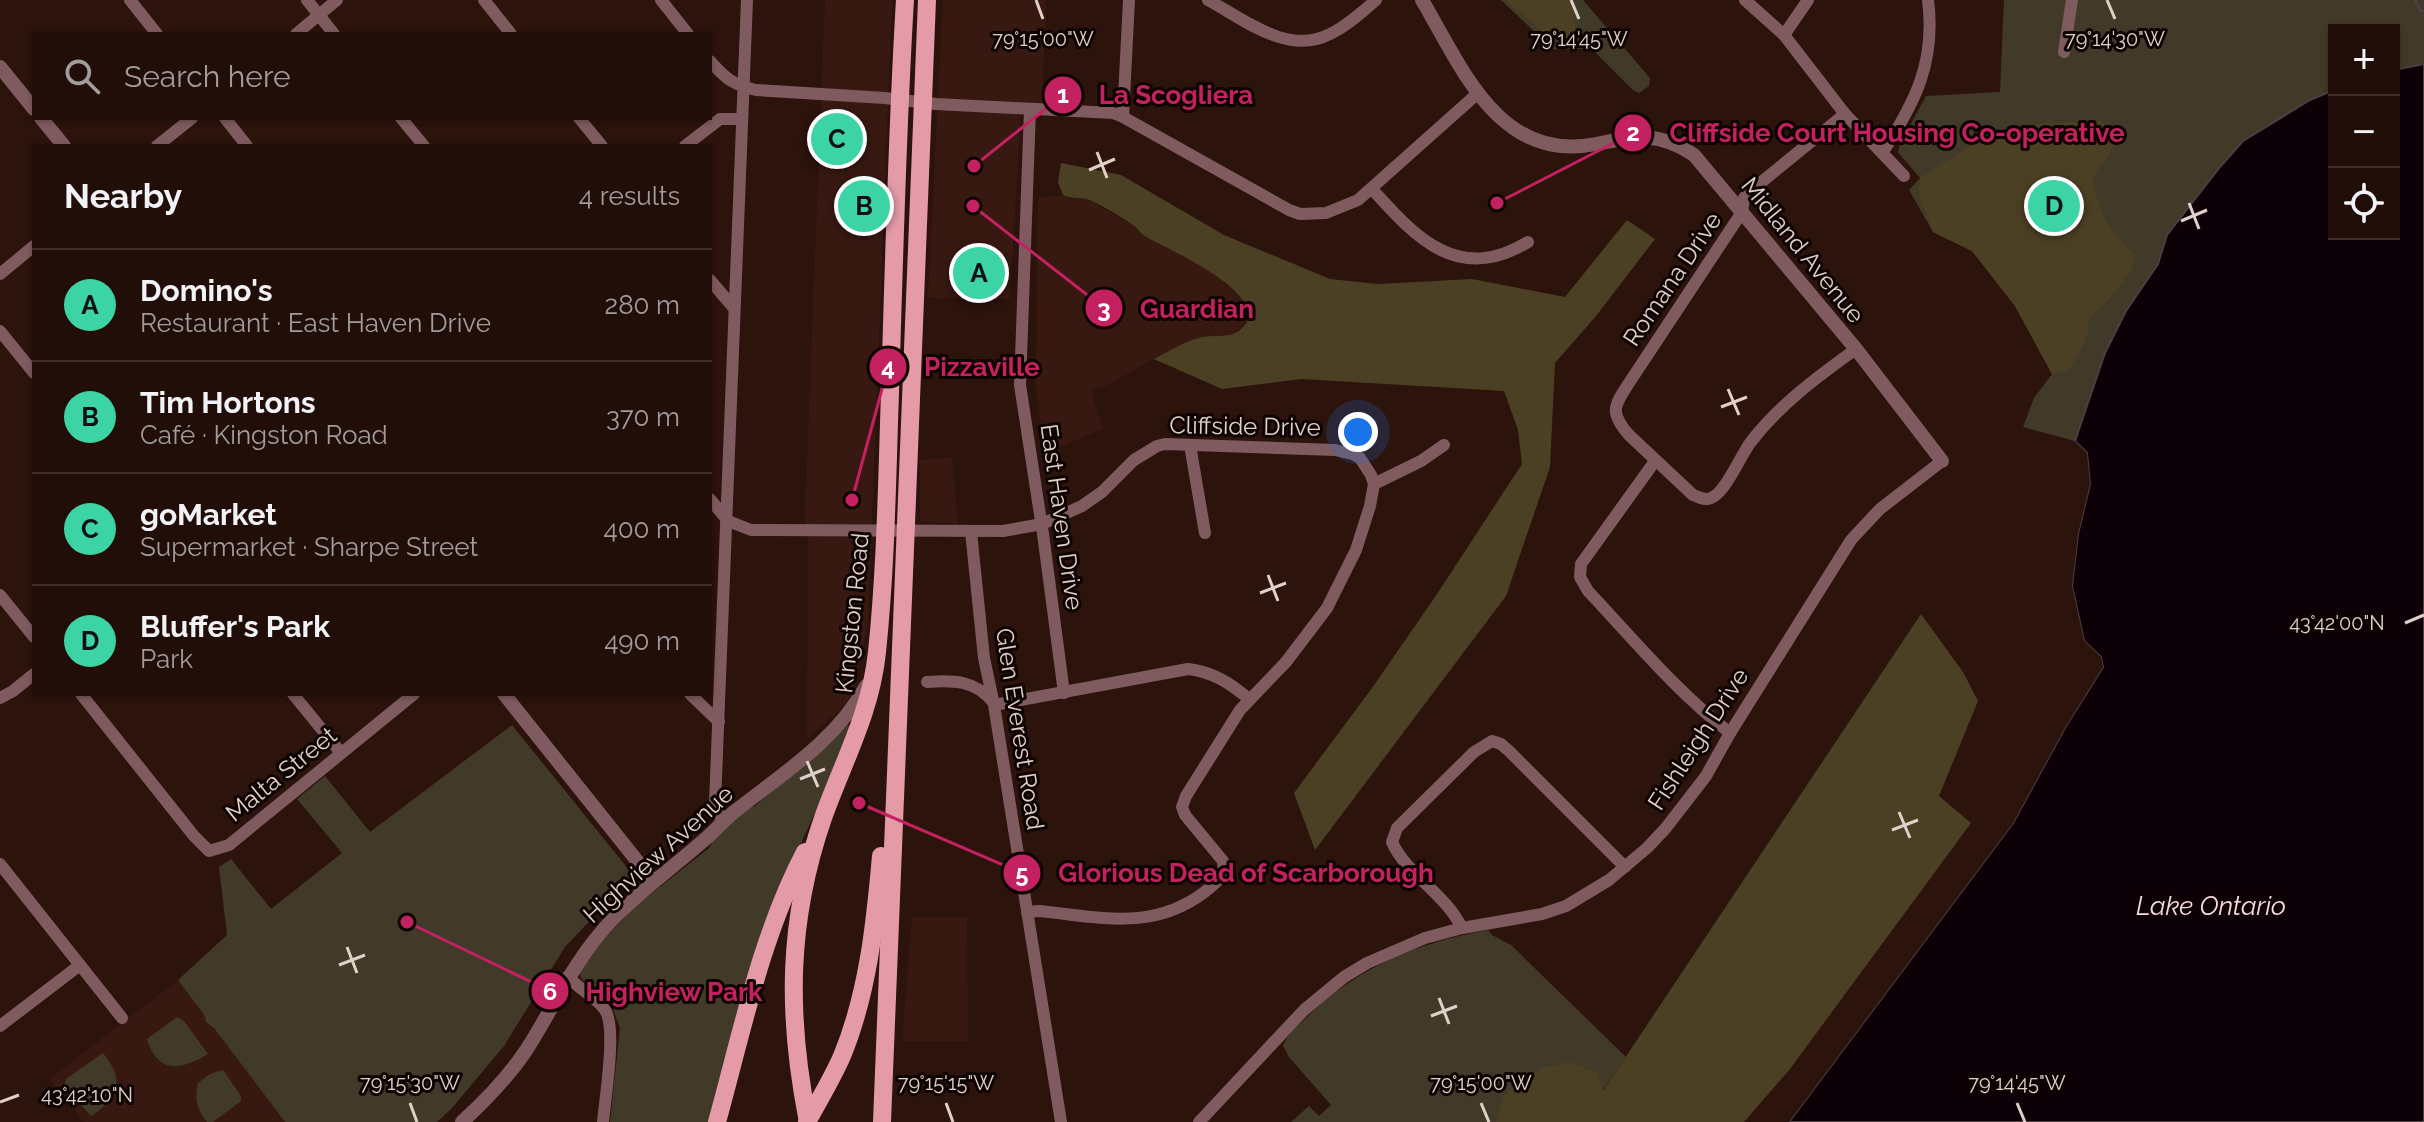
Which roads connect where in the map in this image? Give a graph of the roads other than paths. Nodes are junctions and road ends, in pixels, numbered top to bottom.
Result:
1 (130, 0) edge
2 (307, 0) edge
3 (337, 0) edge
4 (484, 0) edge
5 (661, 0) edge
6 (747, 0) edge
7 (905, 0) edge
8 (927, 0) edge
9 (1129, 0) edge
10 (1208, 0) edge
11 (1376, 0) edge
12 (1422, 0) edge
13 (1745, 0) edge
14 (1808, 0) edge
15 (1928, 0) edge
16 (2072, 0) edge
17 (319, 15) junction
18 (155, 32) edge
19 (298, 32) edge
20 (332, 32) edge
21 (509, 32) edge
22 (686, 32) edge
23 (1784, 35) junction
24 (2064, 52) dead end
25 (712, 63) edge
26 (0, 67) edge
27 (742, 87) junction
28 (1477, 94) junction
29 (900, 100) junction
30 (922, 102) junction
31 (32, 107) edge
32 (1030, 109) junction
33 (1845, 114) junction
34 (1123, 117) junction
35 (741, 119) junction
36 (43, 120) edge
37 (190, 120) edge
38 (227, 120) edge
39 (403, 120) edge
40 (581, 120) edge
41 (62, 144) edge
42 (160, 144) edge
43 (245, 144) edge
44 (422, 144) edge
45 (600, 144) edge
46 (688, 144) edge
47 (1882, 153) junction
48 (1904, 176) dead end
49 (1372, 189) junction
50 (1742, 212) junction
51 (1528, 242) dead end
52 (32, 248) edge
53 (0, 274) edge
54 (712, 282) edge
55 (733, 307) junction
56 (0, 331) edge
57 (1856, 349) junction
58 (32, 371) edge
59 (1190, 445) junction
60 (1444, 445) dead end
61 (1655, 461) junction
62 (1942, 461) joint
63 (1374, 484) junction
64 (712, 501) edge
65 (728, 521) junction
66 (1042, 524) junction
67 (906, 530) junction
68 (885, 531) junction
69 (971, 532) junction
70 (1205, 533) dead end
71 (0, 595) edge
72 (32, 635) edge
73 (873, 673) junction
74 (32, 676) edge
75 (927, 682) dead end
76 (1064, 693) junction
77 (83, 696) edge
78 (295, 696) edge
79 (412, 696) edge
80 (506, 696) edge
81 (692, 696) edge
82 (0, 698) edge
83 (1249, 699) junction
84 (994, 705) junction
85 (719, 722) junction
86 (1730, 733) junction
87 (341, 753) junction
88 (895, 759) junction
89 (823, 818) junction
90 (722, 822) junction
91 (0, 864) edge
92 (1625, 867) junction
93 (654, 882) junction
94 (1027, 912) junction
95 (1462, 928) junction
96 (80, 965) junction
97 (568, 976) junction
98 (122, 1018) dead end
99 (0, 1026) edge
100 (462, 1122) edge
101 (603, 1122) edge
102 (717, 1122) edge
103 (807, 1122) edge
104 (882, 1122) edge
105 (1061, 1122) edge
106 (1199, 1122) edge

1 - 18 street
2 - 17 street
3 - 17 street
4 - 21 street
5 - 22 street
6 - 27 street
7 - 29 main road, Kingston Road
8 - 30 main road, Kingston Road
9 - 34 street
10 - 11 street
12 - 28 street, Midland Avenue
13 - 23 street
14 - 23 street
15 - 47 street
16 - 24 street
17 - 19 street
17 - 20 street
23 - 33 street
25 - 27 street
26 - 31 street
27 - 29 street
27 - 35 street
28 - 49 street
28 - 50 street, Midland Avenue
29 - 30 street
29 - 68 main road, Kingston Road
30 - 32 street
30 - 67 main road, Kingston Road
32 - 34 street
32 - 66 street, East Haven Drive
33 - 47 street
33 - 50 street, Romana Drive
34 - 49 street
35 - 46 street
35 - 55 street
36 - 41 street
37 - 42 street
38 - 43 street
39 - 44 street
40 - 45 street
47 - 48 street
49 - 51 street
50 - 57 street, Midland Avenue
50 - 61 street, Romana Drive
52 - 53 street
54 - 55 street
55 - 65 street
56 - 58 street
57 - 61 street
57 - 62 street, Midland Avenue
59 - 63 street, Cliffside Drive
59 - 66 street, Cliffside Drive
59 - 70 street
60 - 63 street
61 - 86 street
62 - 86 street, Fishleigh Drive
63 - 83 street
64 - 65 street
65 - 68 street, Cliffside Drive
65 - 85 street
66 - 69 street, Cliffside Drive
66 - 76 street, East Haven Drive
67 - 68 street, Cliffside Drive
67 - 69 street, Cliffside Drive
67 - 88 main road, Kingston Road
68 - 73 main road, Kingston Road
69 - 84 street, Glen Everest Road
71 - 72 street
73 - 89 main road, Kingston Road
73 - 90 street, Highview Avenue
74 - 82 street
75 - 84 street
76 - 83 street
76 - 84 street
77 - 87 street, Malta Street
78 - 87 street
79 - 87 street, Malta Street
80 - 93 street
81 - 85 street
83 - 94 street
84 - 94 street, Glen Everest Road
85 - 90 street
86 - 92 street, Fishleigh Drive
88 - 103 main road
88 - 104 main road, Kingston Road
89 - 102 main road
89 - 103 main road, Kingston Road
90 - 93 street, Highview Avenue
91 - 96 street
92 - 95 street, Fishleigh Drive
92 - 95 street
93 - 97 street, Highview Avenue
94 - 105 street, Glen Everest Road
95 - 106 street, Fishleigh Drive
96 - 98 street
96 - 99 street
97 - 100 street, Highview Avenue
97 - 101 street

